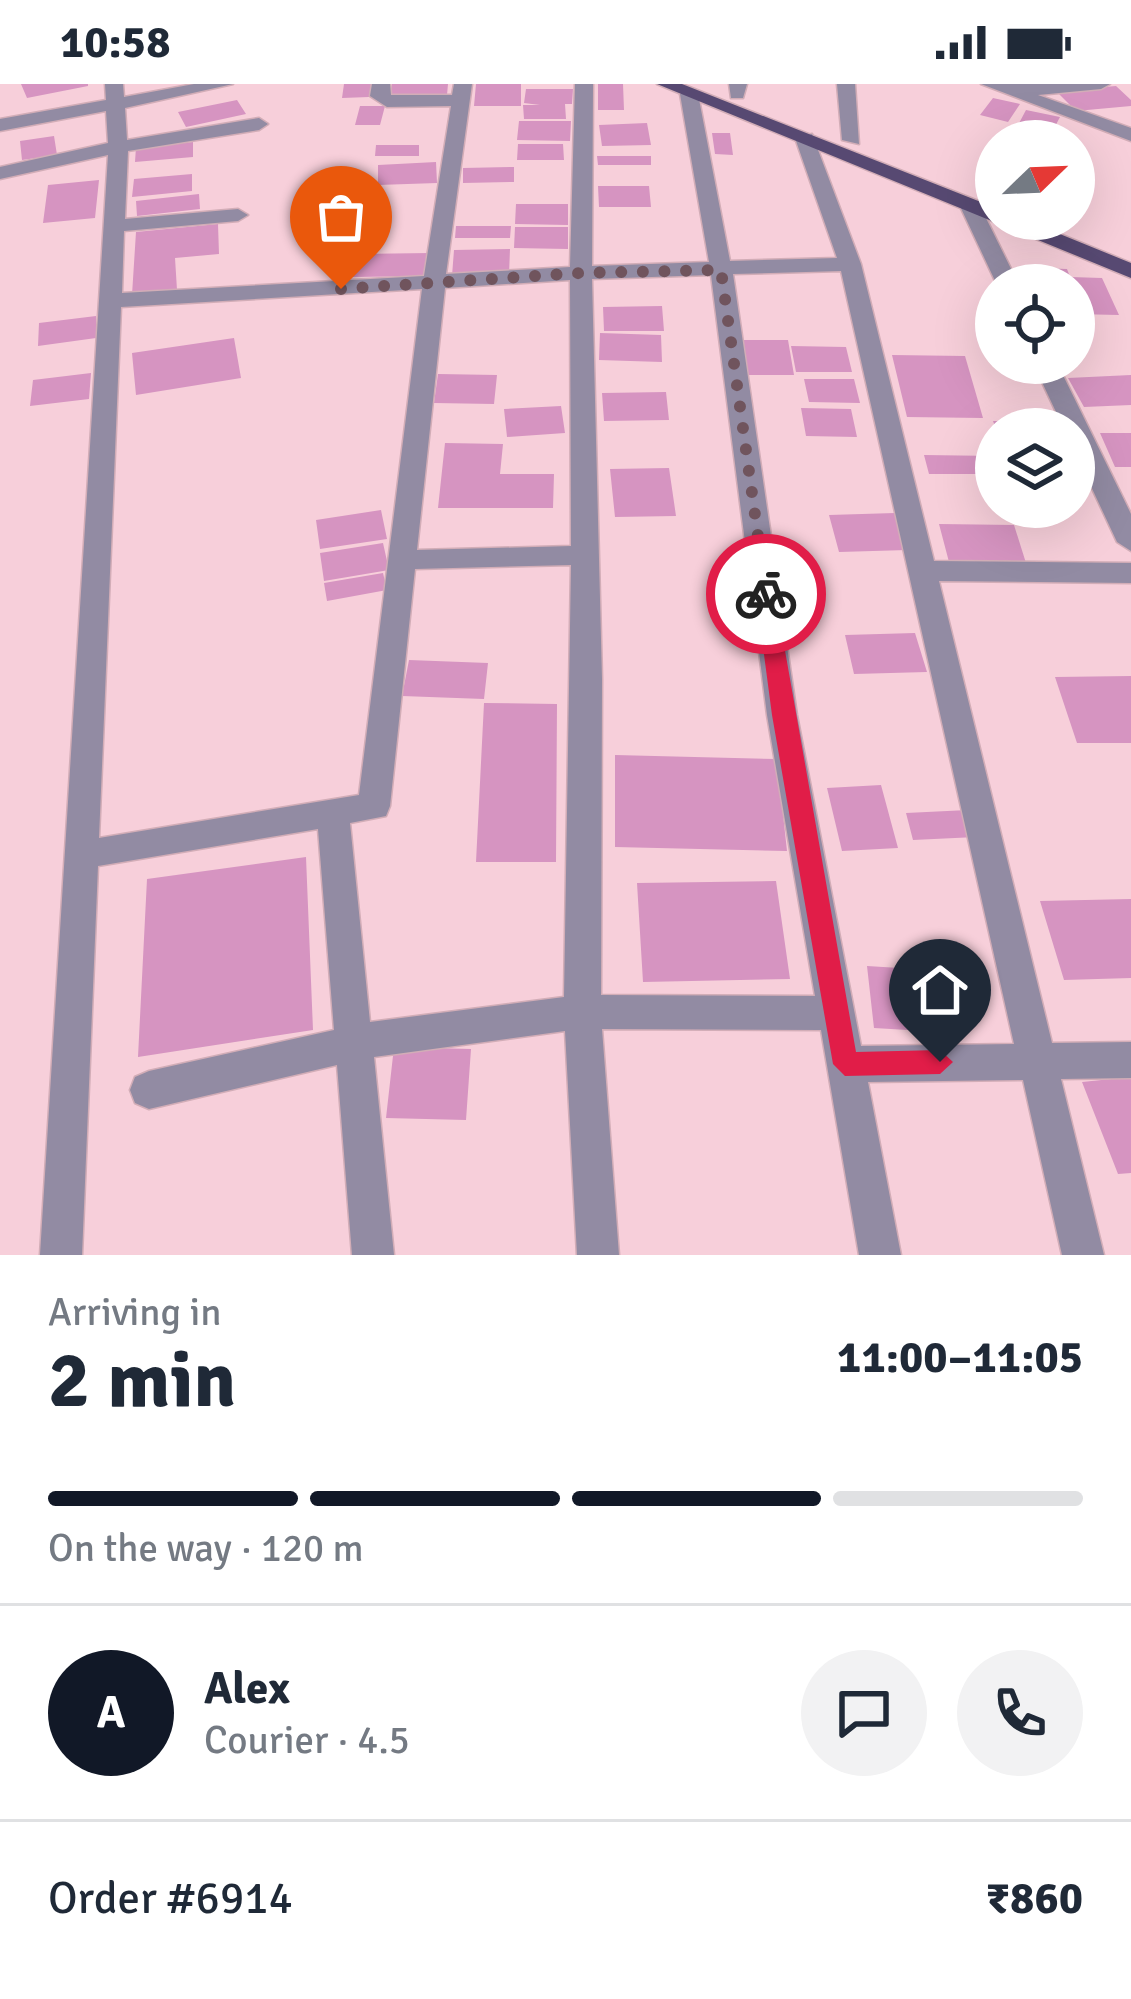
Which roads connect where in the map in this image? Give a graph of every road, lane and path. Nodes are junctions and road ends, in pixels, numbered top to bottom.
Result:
1 (224, 84) edge
2 (381, 84) edge
3 (584, 84) edge
4 (846, 84) edge
5 (990, 84) edge
6 (1101, 84) edge
7 (688, 87) edge
8 (738, 89) edge
9 (461, 92) edge
10 (1012, 92) junction
11 (114, 94) edge
12 (259, 124) dead end
13 (0, 125) edge
14 (1131, 135) edge
15 (805, 138) junction
16 (852, 140) junction
17 (118, 147) junction
18 (0, 172) edge
19 (975, 188) edge
20 (969, 204) junction
21 (975, 206) edge
22 (238, 214) dead end
23 (115, 226) junction
24 (1095, 234) edge
25 (1056, 240) edge
26 (1131, 248) edge
27 (850, 264) junction
28 (998, 264) edge
29 (721, 270) junction
30 (1131, 271) edge
31 (580, 273) junction
32 (434, 284) junction
33 (109, 301) junction
34 (1055, 384) edge
35 (1131, 542) edge
36 (585, 556) junction
37 (405, 560) junction
38 (922, 571) junction
39 (1131, 573) edge
40 (333, 814) junction
41 (80, 854) junction
42 (582, 1012) junction
43 (836, 1013) junction
44 (351, 1046) junction
45 (1036, 1060) junction
46 (1131, 1060) edge
47 (845, 1064) junction
48 (149, 1090) dead end
49 (61, 1255) edge
50 (373, 1255) edge
51 (598, 1255) edge
52 (880, 1255) edge
53 (1083, 1255) edge

1 - 11 street
2 - 9 street
3 - 31 street
4 - 16 street
5 - 10 street
6 - 10 street
7 - 8 main road
7 - 15 main road
7 - 29 street
8 - 16 main road
9 - 32 street
10 - 14 street
11 - 13 street
11 - 17 street
12 - 17 street
15 - 20 main road
15 - 27 street
16 - 19 main road
17 - 18 street
17 - 23 street
20 - 21 main road
20 - 28 street
22 - 23 street
23 - 33 street
24 - 26 main road
25 - 30 main road
27 - 29 street
27 - 38 street
29 - 31 street
29 - 43 street
31 - 32 street
31 - 36 street
32 - 33 street
32 - 37 street
33 - 41 street
34 - 35 street
36 - 37 street
36 - 42 street
37 - 40 street
38 - 39 street
38 - 45 street
40 - 41 street
40 - 44 street
41 - 49 street
42 - 43 street
42 - 44 street
42 - 51 street
43 - 47 street
44 - 48 street
44 - 50 street
45 - 46 street
45 - 47 street
45 - 53 street
47 - 52 street

